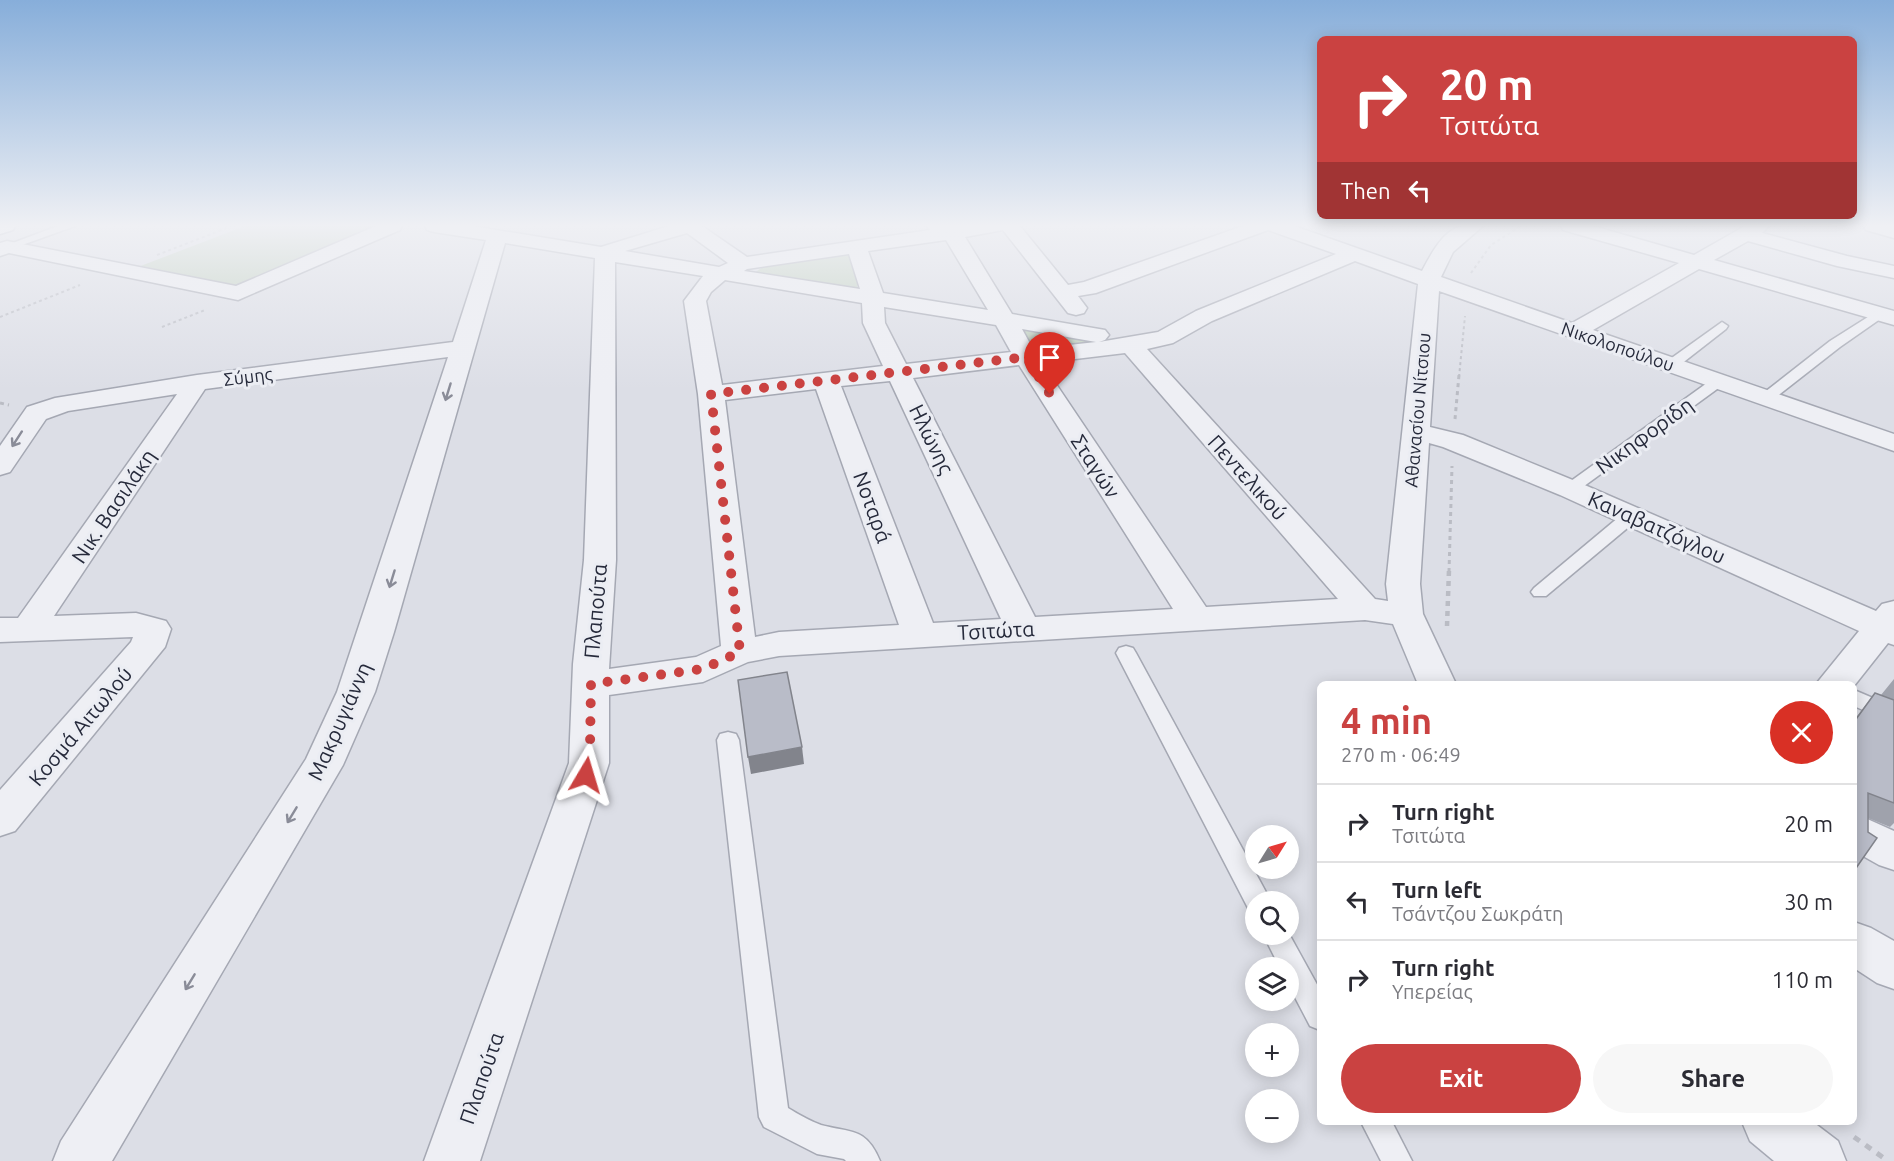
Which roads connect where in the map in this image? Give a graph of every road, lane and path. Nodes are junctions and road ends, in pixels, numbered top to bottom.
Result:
1 (91, 280) edge
2 (174, 280) edge
3 (268, 280) edge
4 (482, 280) edge
5 (605, 280) edge
6 (716, 280) edge
7 (792, 280) edge
8 (867, 280) edge
9 (982, 280) edge
10 (1054, 280) edge
11 (1110, 280) edge
12 (1291, 280) edge
13 (1429, 280) joint
14 (1665, 280) edge
15 (1761, 280) edge
16 (1063, 292) junction
17 (238, 293) junction
18 (873, 297) junction
19 (1886, 316) edge
20 (0, 317) edge
21 (1005, 319) junction
22 (1722, 326) dead end
23 (162, 327) dead end
24 (1574, 331) junction
25 (1112, 342) junction
26 (461, 348) junction
27 (1026, 357) junction
28 (1671, 365) junction
29 (900, 373) junction
30 (826, 381) junction
31 (1719, 381) junction
32 (197, 383) junction
33 (711, 394) junction
34 (1766, 398) junction
35 (1416, 432) junction
36 (1894, 442) edge
37 (0, 466) edge
38 (1570, 489) junction
39 (1631, 516) junction
40 (1540, 592) dead end
41 (1365, 609) junction
42 (1406, 614) junction
43 (1196, 619) junction
44 (1890, 624) edge
45 (1023, 628) junction
46 (14, 630) edge
47 (920, 634) junction
48 (740, 652) junction
49 (1126, 653) dead end
50 (1436, 681) edge
51 (1838, 681) edge
52 (591, 684) junction
53 (1857, 698) edge
54 (1894, 716) edge
55 (728, 740) dead end
56 (0, 819) edge
57 (1857, 832) edge
58 (1894, 852) edge
59 (1252, 891) edge
60 (1282, 945) edge
61 (1857, 945) edge
62 (1894, 968) edge
63 (1317, 1011) edge
64 (1378, 1125) edge
65 (1776, 1125) edge
66 (1834, 1148) edge
67 (81, 1161) edge
68 (452, 1161) edge
69 (865, 1161) edge
70 (1396, 1161) edge
71 (1888, 1161) edge

1 - 20 path
2 - 17 street
3 - 17 street
4 - 26 street, Μακρυγιάννη
5 - 52 street, Πλαπούτα
6 - 33 street
7 - 18 street
8 - 18 street, Ηλώνης
9 - 21 street, Σταγών
10 - 16 street, Πεντελικού
11 - 16 street
12 - 25 street
13 - 24 street, Νικολοπούλου
13 - 35 street, Αθανασίου Νίτσιου
14 - 24 street
15 - 19 street
16 - 25 street, Πεντελικού
17 - 23 path
18 - 21 street
18 - 29 street, Ηλώνης
19 - 34 lane
21 - 25 street
21 - 27 street, Σταγών
22 - 28 lane
24 - 28 street, Νικολοπούλου
25 - 27 street
25 - 41 street, Πεντελικού
26 - 32 street, Σύμης
26 -> 67 street, Μακρυγιάννη
27 - 29 street
27 - 43 street, Σταγών
28 - 31 street, Νικολοπούλου
29 - 30 street
29 - 45 street, Ηλώνης
30 - 33 street
30 - 47 street, Νοταρά
31 - 34 street, Νικολοπούλου
31 - 38 lane, Νικηφορίδη
32 -> 37 street, Σύμης
32 - 46 street, Νικ. Βασιλάκη
33 - 48 street
34 - 36 street, Νικολοπούλου
35 - 38 street, Καναβατζόγλου
35 - 42 street, Αθανασίου Νίτσιου
38 - 39 street, Καναβατζόγλου
39 - 40 lane
39 - 44 street, Καναβατζόγλου
41 - 42 street, Τσιτώτα
41 - 43 street, Τσιτώτα
42 - 50 street
43 - 45 street, Τσιτώτα
44 - 51 street
45 - 47 street, Τσιτώτα
46 - 56 street, Κοσμά Αιτωλού
47 - 48 street, Τσιτώτα
48 - 52 street, Τσιτώτα
49 - 59 lane
52 - 68 street, Πλαπούτα
53 - 54 lane
55 - 69 lane
57 - 58 street
60 - 63 lane
61 - 62 street
64 - 70 lane
65 - 66 street
66 - 71 path

